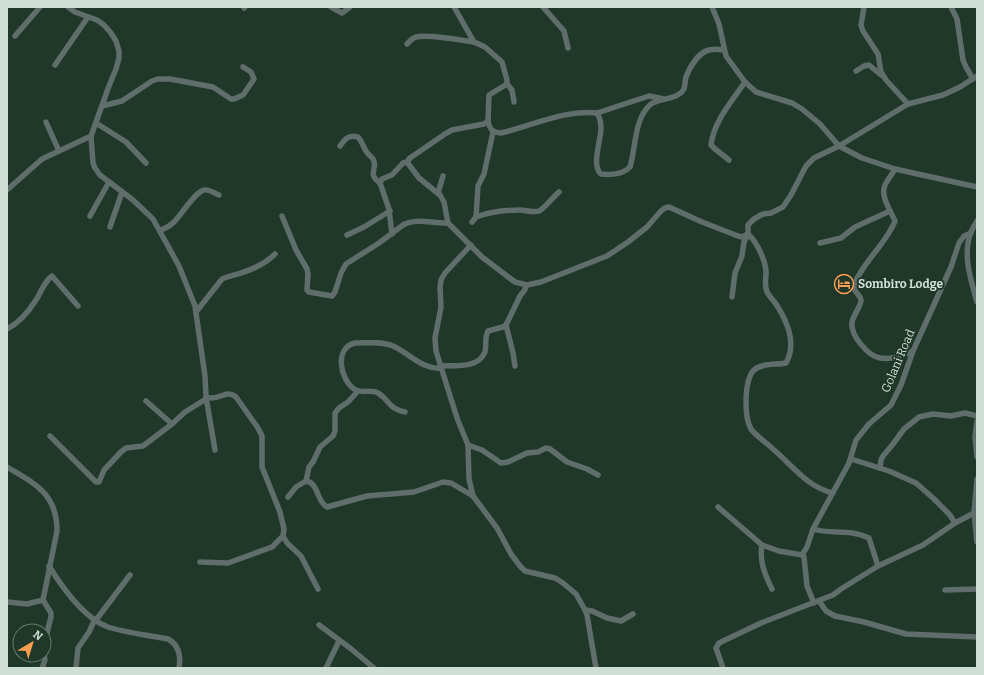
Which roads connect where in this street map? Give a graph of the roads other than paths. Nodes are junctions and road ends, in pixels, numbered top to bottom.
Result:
1 (40, 7) edge
2 (68, 7) edge
3 (331, 7) edge
4 (350, 7) edge
5 (454, 7) edge
6 (543, 7) edge
7 (712, 7) edge
8 (864, 7) edge
9 (951, 7) edge
10 (88, 17) junction
11 (15, 36) dead end
12 (474, 42) junction
13 (407, 44) dead end
14 (568, 48) dead end
15 (724, 50) junction
16 (55, 65) dead end
17 (244, 67) dead end
18 (856, 71) dead end
19 (883, 76) junction
20 (975, 77) edge
21 (744, 82) junction
22 (507, 84) junction
23 (665, 99) junction
24 (514, 102) dead end
25 (908, 104) junction
26 (102, 106) junction
27 (597, 113) junction
28 (488, 121) junction
29 (46, 122) dead end
30 (96, 122) junction
31 (493, 132) junction
32 (91, 136) junction
33 (340, 146) dead end
34 (839, 146) junction
35 (59, 151) junction
36 (729, 160) dead end
37 (407, 162) junction
38 (146, 163) dead end
39 (895, 169) junction
40 (443, 176) dead end
41 (109, 182) junction
42 (380, 183) junction
43 (977, 187) edge
44 (7, 190) edge
45 (122, 192) junction
46 (559, 192) dead end
47 (438, 193) junction
48 (219, 195) dead end
49 (390, 210) junction
50 (890, 211) junction
51 (90, 216) dead end
52 (282, 216) dead end
53 (476, 217) junction
54 (977, 221) edge
55 (472, 222) dead end
56 (448, 223) junction
57 (110, 227) dead end
58 (161, 230) junction
59 (971, 233) junction
60 (392, 234) junction
61 (748, 234) junction
62 (347, 235) dead end
63 (820, 243) dead end
64 (471, 245) junction
65 (275, 254) dead end
66 (527, 285) junction
67 (732, 297) dead end
68 (977, 302) edge
69 (78, 306) dead end
70 (196, 312) junction
71 (506, 325) junction
72 (7, 329) edge
73 (913, 351) junction
74 (515, 366) dead end
75 (441, 367) junction
76 (358, 391) junction
77 (206, 398) junction
78 (146, 401) dead end
79 (405, 412) dead end
80 (977, 416) edge
81 (977, 421) edge
82 (172, 424) junction
83 (50, 436) dead end
84 (468, 445) junction
85 (215, 450) dead end
86 (977, 456) edge
87 (851, 459) junction
88 (7, 467) edge
89 (880, 468) junction
90 (598, 476) dead end
91 (977, 479) edge
92 (306, 481) junction
93 (833, 493) junction
94 (473, 496) junction
95 (288, 497) dead end
96 (718, 507) dead end
97 (974, 513) junction
98 (955, 524) junction
99 (813, 529) junction
100 (977, 532) edge
101 (283, 536) junction
102 (977, 542) edge
103 (762, 545) junction
104 (802, 555) junction
105 (200, 562) dead end
106 (49, 566) junction
107 (878, 566) junction
108 (130, 575) dead end
109 (318, 589) dead end
110 (772, 589) dead end
111 (977, 589) edge
112 (946, 590) dead end
113 (43, 600) junction
114 (7, 602) edge
115 (816, 602) junction
116 (585, 610) junction
117 (633, 614) dead end
118 (95, 620) junction
119 (50, 623) edge
120 (319, 625) dead end
121 (977, 637) edge
122 (339, 641) junction
123 (76, 668) edge
124 (179, 668) edge
125 (326, 668) edge
126 (374, 668) edge
127 (596, 668) edge
128 (723, 668) edge

1 - 11 street
2 - 10 street
3 - 4 street
5 - 12 street
6 - 14 street
7 - 15 street
8 - 19 street
9 - 20 street
10 - 16 street
10 - 26 street
12 - 13 street
12 - 22 street
15 - 21 street
15 - 23 street
17 - 26 street
18 - 19 street
19 - 25 street
20 - 25 street
21 - 34 street
21 - 36 street
22 - 24 street
22 - 28 street
23 - 27 street
23 - 27 street
25 - 34 street
26 - 30 street
27 - 31 street
28 - 31 street
28 - 37 street
29 - 35 street
30 - 32 street
30 - 38 street
31 - 53 street
32 - 35 street
32 - 41 street
33 - 42 street
34 - 39 street
34 - 61 street
35 - 44 street
37 - 42 street
37 - 47 street
39 - 43 street
39 - 50 street
40 - 47 street
41 - 45 street
41 - 51 street
42 - 49 street
45 - 57 street
45 - 58 street
46 - 53 street
47 - 56 street
48 - 58 street
49 - 60 street
49 - 62 street
50 - 63 street
50 - 73 street
52 - 60 street
53 - 55 street
54 - 59 street, Golani Road
56 - 60 street
56 - 64 street
58 - 70 street
59 - 68 street, Golani Road
59 - 73 street, Golani Road
61 - 66 street
61 - 67 street
61 - 93 street
64 - 66 street
64 - 75 street
65 - 70 street
66 - 71 street
69 - 72 street
70 - 77 street
71 - 74 street
71 - 75 street
73 - 87 street, Golani Road
75 - 76 street
75 - 84 street
76 - 79 street
76 - 92 street
77 - 82 street
77 - 85 street
77 - 101 street
78 - 82 street
80 - 89 street
81 - 86 street
82 - 83 street
84 - 90 street
84 - 94 street
87 - 89 street
87 - 93 street, Golani Road
88 - 106 street
89 - 98 street
91 - 97 street
92 - 94 street
92 - 95 street
93 - 99 street, Golani Road
94 - 116 street
96 - 103 street
97 - 98 street
97 - 100 street
98 - 107 street
99 - 104 street, Golani Road
99 - 107 street
100 - 102 street
101 - 105 street
101 - 109 street
103 - 104 street
103 - 110 street
104 - 115 street
106 - 113 street
106 - 118 street
107 - 115 street
108 - 118 street
111 - 112 street
113 - 114 street
113 - 119 street
115 - 121 street
115 - 128 street
116 - 117 street
116 - 127 street
118 - 123 street
118 - 124 street
120 - 122 street
122 - 125 street
122 - 126 street

